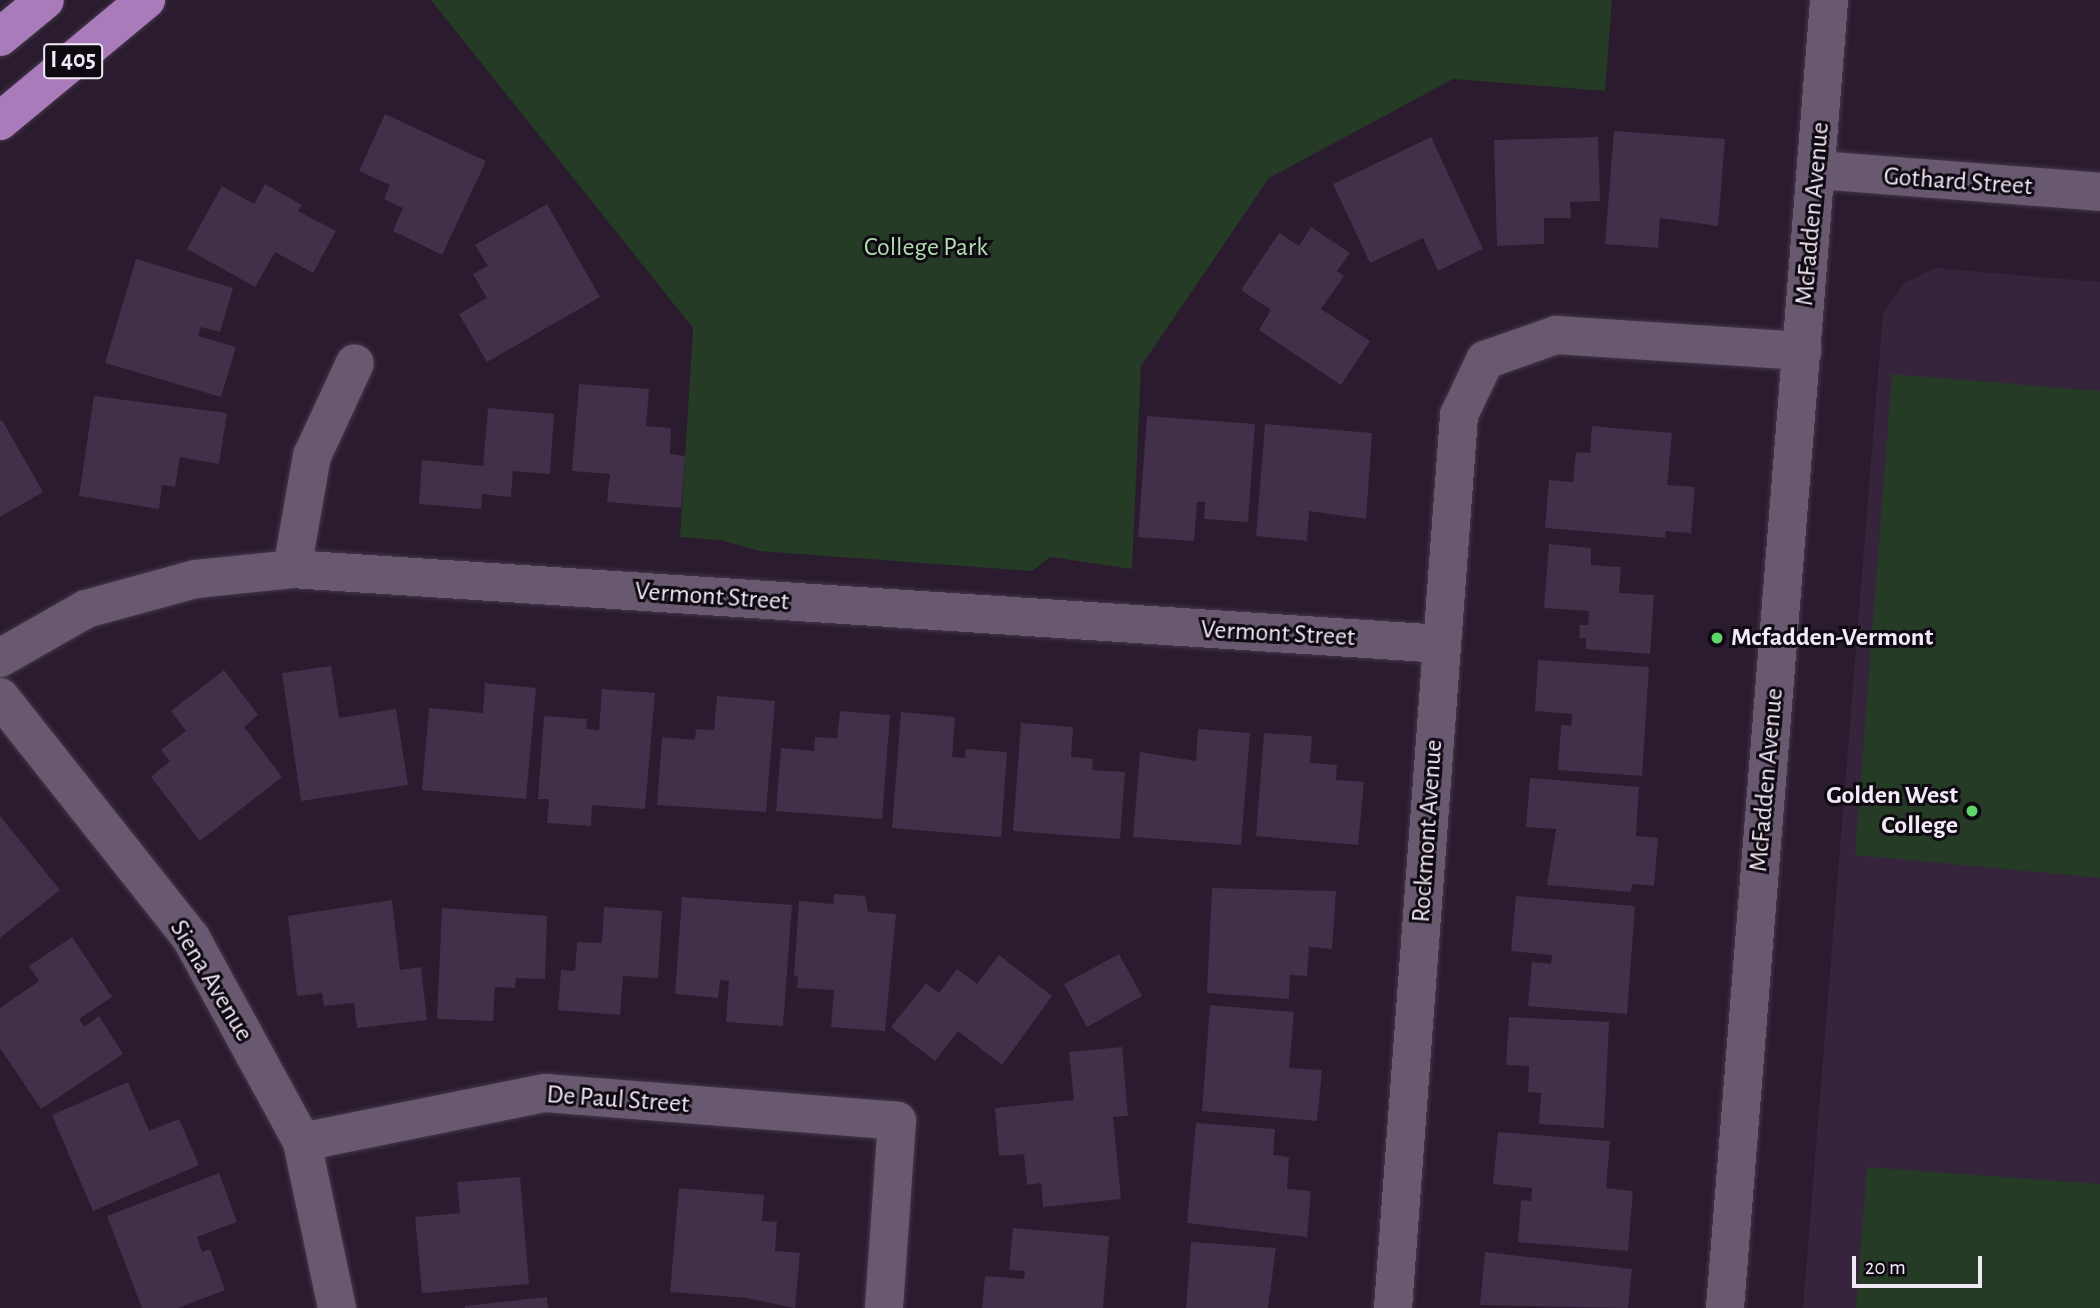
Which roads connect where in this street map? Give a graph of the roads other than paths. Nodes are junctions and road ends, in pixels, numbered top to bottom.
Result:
1 (45, 0) edge
2 (146, 0) edge
3 (1829, 0) edge
4 (0, 37) edge
5 (0, 121) edge
6 (1817, 170) junction
7 (2100, 192) edge
8 (1802, 351) junction
9 (355, 363) dead end
10 (292, 569) junction
11 (1442, 644) junction
12 (0, 658) edge
13 (0, 697) edge
14 (302, 1142) junction
15 (337, 1308) edge
16 (884, 1308) edge
17 (1392, 1308) edge
18 (1725, 1308) edge

1 - 4 highway
2 - 5 highway, I 405
3 - 6 street, McFadden Avenue
6 - 7 street, Gothard Street
6 - 8 street, McFadden Avenue
8 - 11 street, Rockmont Avenue
8 - 18 street, McFadden Avenue
9 - 10 street
10 - 11 street, Vermont Street
10 - 12 street, Vermont Street
11 - 17 street, Rockmont Avenue
13 - 14 street, Siena Avenue
14 - 15 street, Siena Avenue
14 - 16 street, De Paul Street

